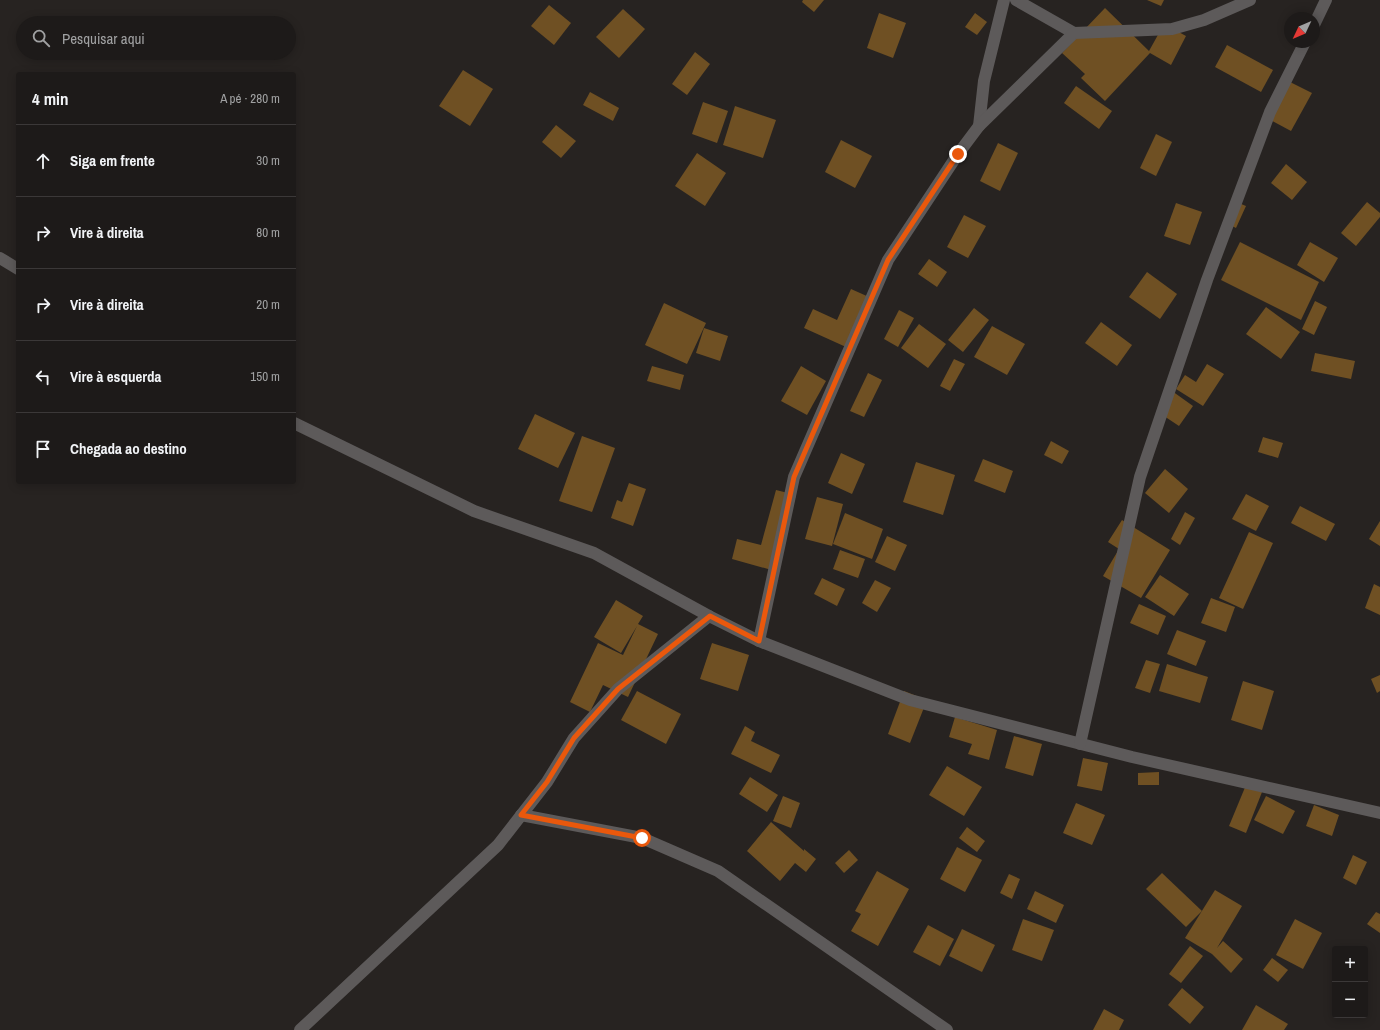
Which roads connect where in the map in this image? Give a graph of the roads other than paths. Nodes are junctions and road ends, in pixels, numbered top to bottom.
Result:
1 (1004, 0) edge
2 (1016, 0) edge
3 (1250, 0) edge
4 (1326, 0) edge
5 (1320, 12) edge
6 (1074, 33) junction
7 (1302, 48) edge
8 (979, 126) junction
9 (0, 258) edge
10 (16, 268) edge
11 (296, 424) edge
12 (710, 616) junction
13 (759, 641) junction
14 (1080, 744) junction
15 (1380, 813) edge
16 (521, 815) junction
17 (300, 1030) edge
18 (947, 1030) edge

1 - 8 street
2 - 6 street
3 - 6 street
4 - 5 street
6 - 8 street
7 - 14 street
8 - 13 street
9 - 10 street
11 - 12 street
12 - 13 street
12 - 16 street
13 - 14 street
14 - 15 street
16 - 17 street
16 - 18 street

